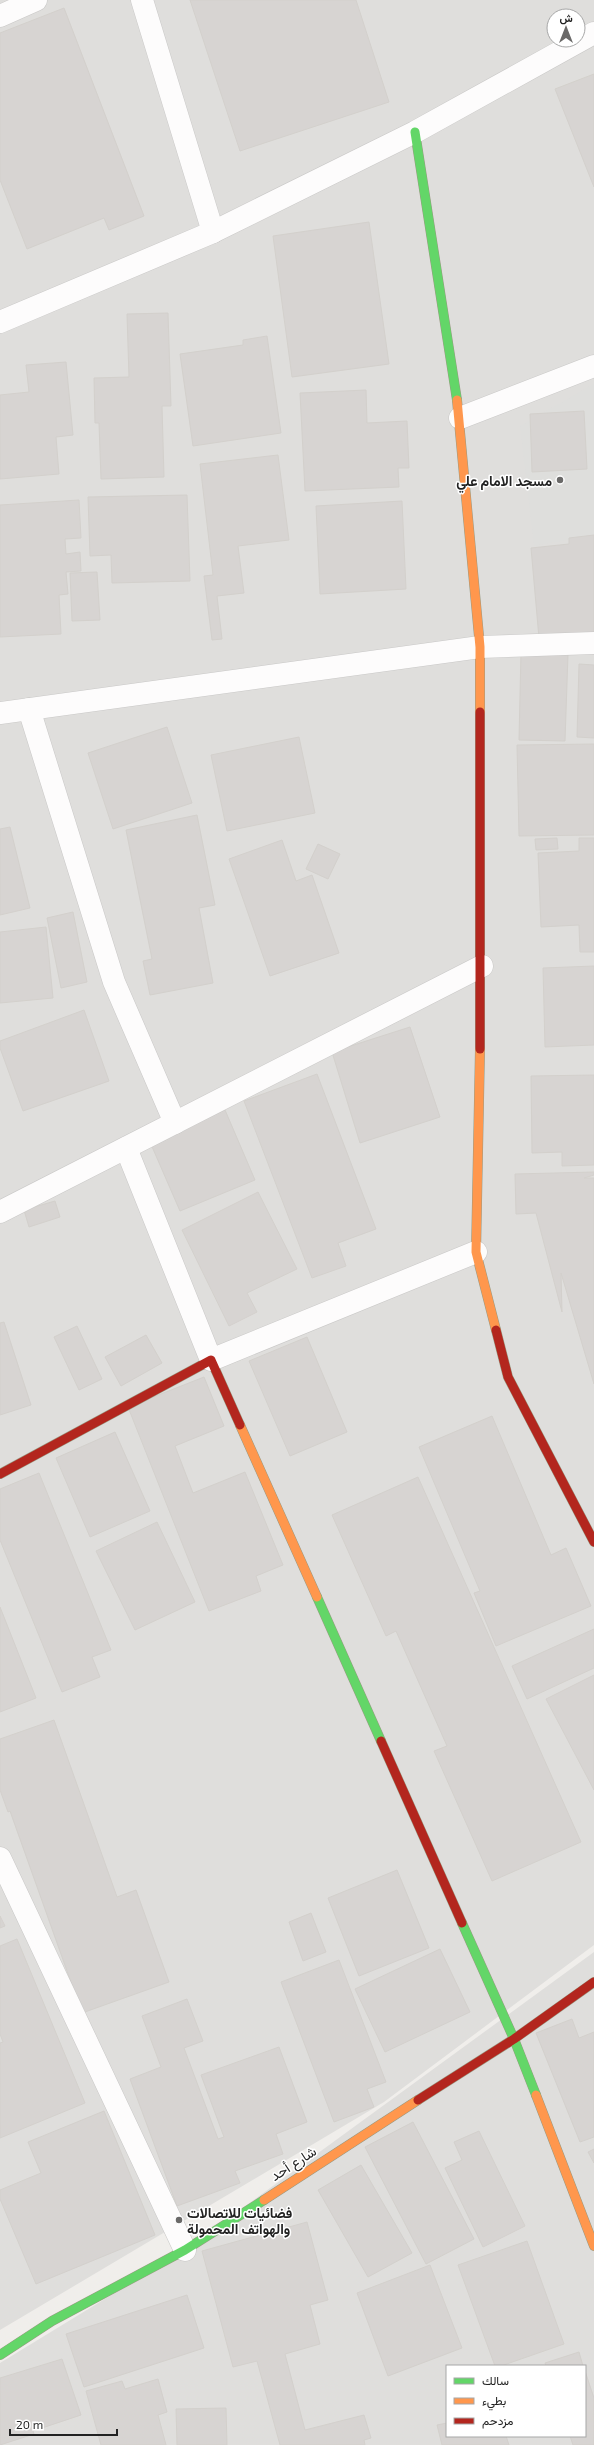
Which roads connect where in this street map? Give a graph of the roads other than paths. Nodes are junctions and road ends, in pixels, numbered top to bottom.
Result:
1 (36, 0) edge
2 (142, 0) edge
3 (0, 16) edge
4 (594, 33) edge
5 (415, 132) junction
6 (214, 232) junction
7 (0, 322) edge
8 (594, 366) edge
9 (460, 418) junction
10 (594, 643) edge
11 (480, 646) junction
12 (29, 709) junction
13 (0, 713) edge
14 (482, 966) junction
15 (175, 1123) junction
16 (126, 1148) junction
17 (0, 1212) edge
18 (476, 1252) junction
19 (211, 1360) junction
20 (0, 1474) edge
21 (594, 1540) edge
22 (0, 1858) edge
23 (594, 1982) edge
24 (514, 2039) junction
25 (594, 2246) edge
26 (185, 2250) junction
27 (0, 2355) edge

1 - 3 street
2 - 6 street
4 - 5 street
5 - 6 street
5 - 9 street
6 - 7 street
8 - 9 street
9 - 11 street
10 - 11 street
11 - 12 street
11 - 14 street
12 - 13 street
12 - 15 street
14 - 15 street
14 - 18 street
15 - 16 street
16 - 17 street
16 - 19 street
18 - 19 street
18 - 21 street
19 - 20 street
19 - 24 street
22 - 26 street
23 - 24 street, شارع أحد
24 - 25 street
24 - 26 street, شارع أحد
26 - 27 street, شارع أحد

